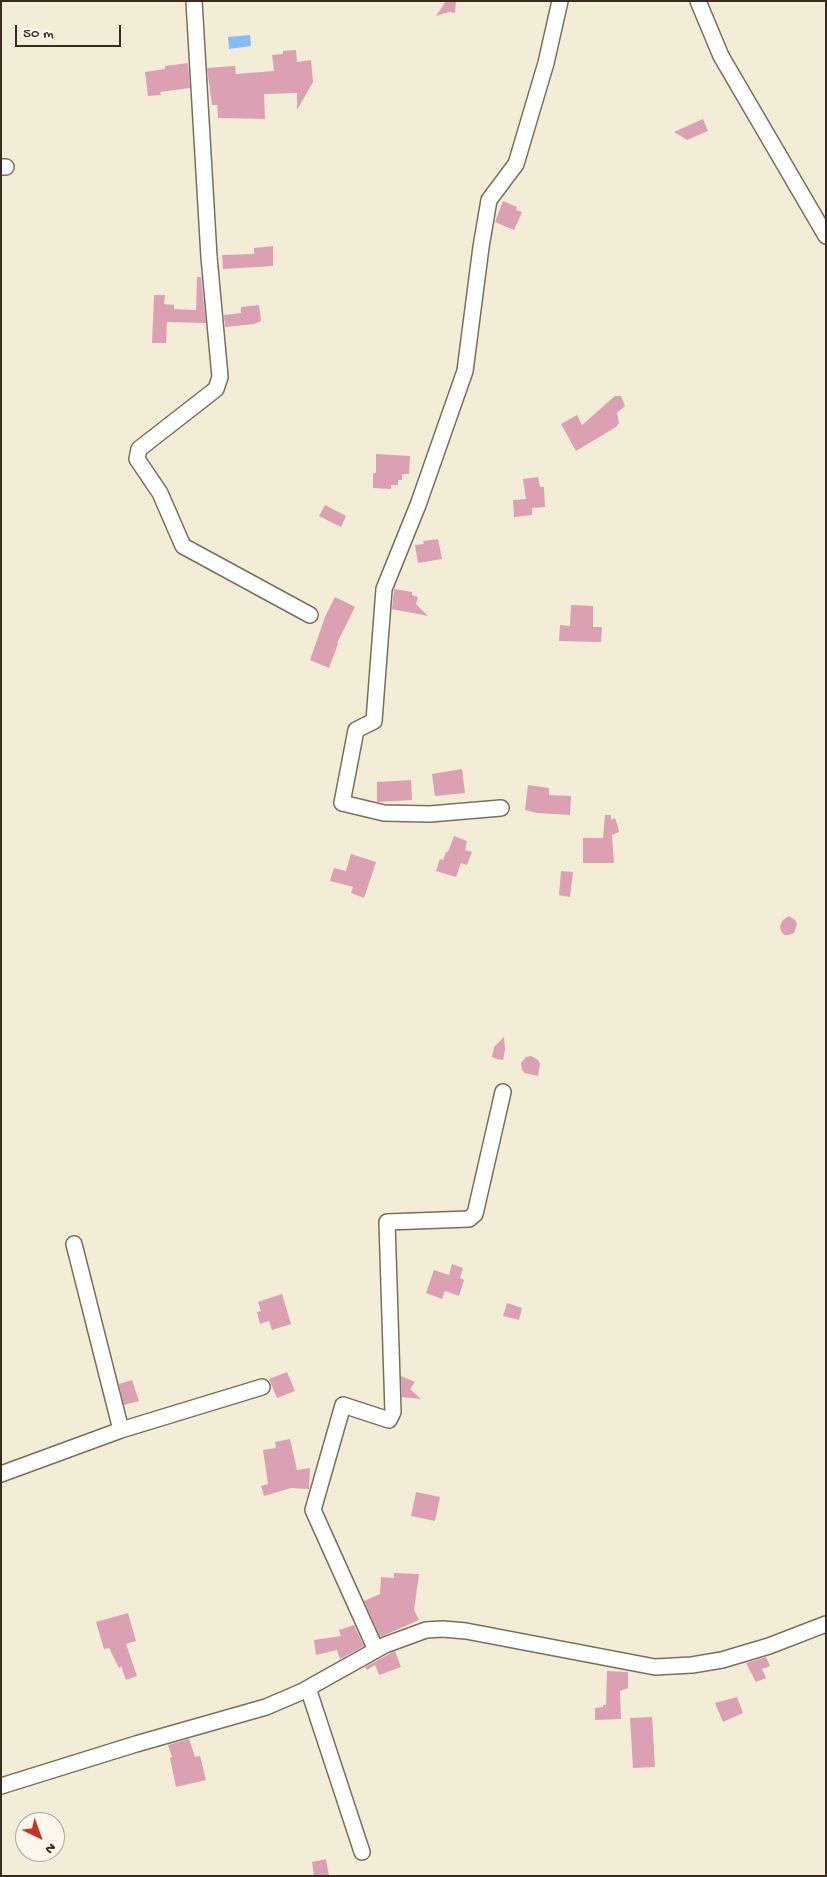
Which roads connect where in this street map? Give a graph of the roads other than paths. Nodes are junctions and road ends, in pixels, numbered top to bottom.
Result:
1 (194, 1) edge
2 (560, 1) edge
3 (698, 1) edge
4 (826, 236) edge
5 (310, 614) dead end
6 (501, 808) dead end
7 (503, 1092) dead end
8 (74, 1244) dead end
9 (262, 1387) dead end
10 (121, 1430) junction
11 (1, 1474) edge
12 (826, 1624) edge
13 (376, 1650) junction
14 (308, 1688) junction
15 (1, 1786) edge
16 (362, 1852) dead end

1 - 5 street
2 - 6 street
3 - 4 street
7 - 13 street
8 - 10 street
9 - 10 street
10 - 11 street
12 - 13 street
13 - 14 street
14 - 15 street
14 - 16 street

